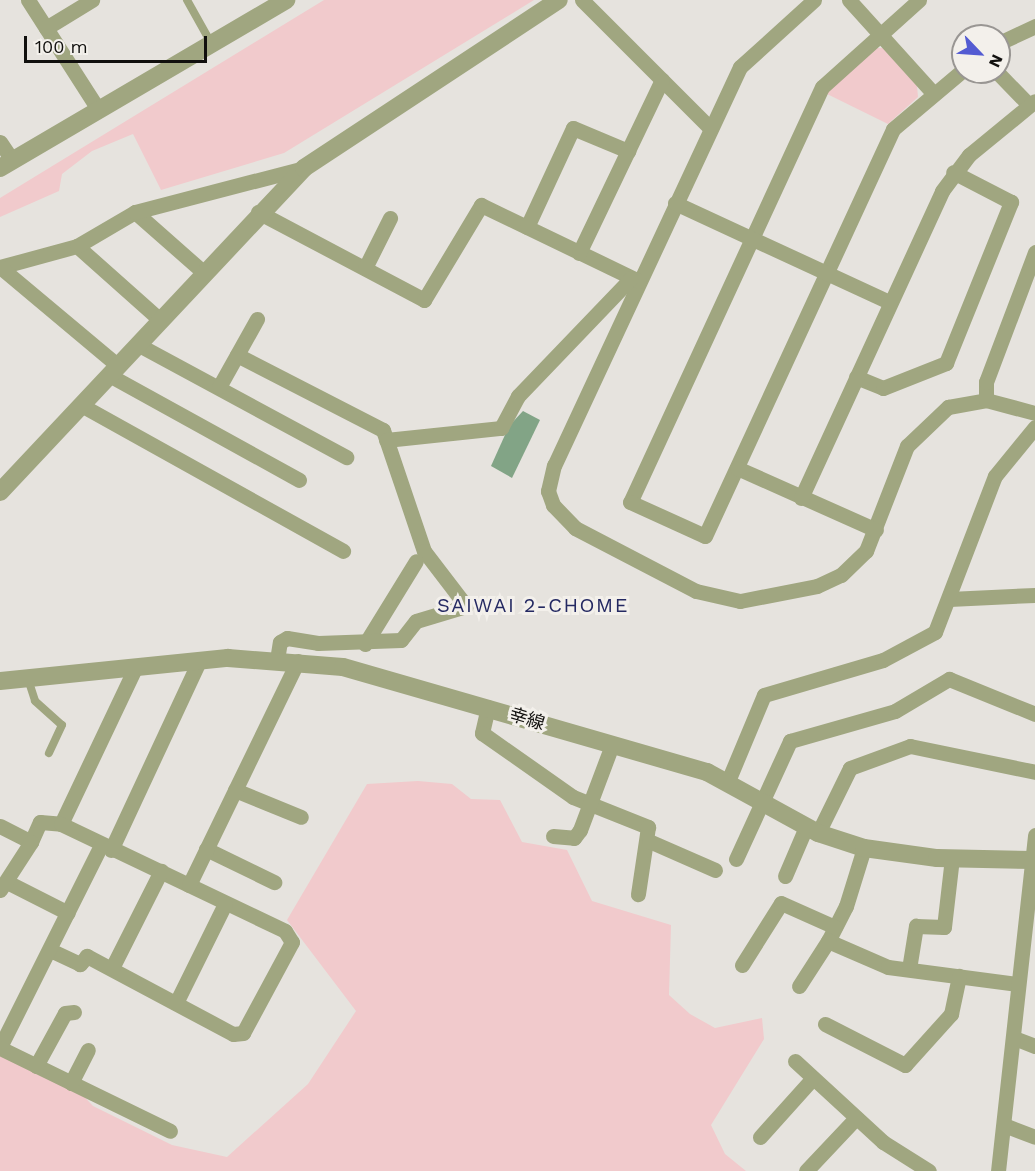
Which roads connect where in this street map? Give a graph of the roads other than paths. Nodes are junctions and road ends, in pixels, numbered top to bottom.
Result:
1 (28, 0) edge
2 (92, 0) edge
3 (187, 0) edge
4 (286, 0) edge
5 (559, 0) edge
6 (582, 0) edge
7 (814, 0) edge
8 (849, 0) edge
9 (919, 0) edge
10 (1035, 26) edge
11 (46, 28) junction
12 (877, 34) junction
13 (1011, 37) edge
14 (211, 43) junction
15 (951, 79) edge
16 (662, 80) junction
17 (1011, 84) edge
18 (933, 93) junction
19 (1031, 102) edge
20 (98, 110) junction
21 (709, 127) junction
22 (0, 142) edge
23 (628, 151) junction
24 (6, 164) edge
25 (304, 168) junction
26 (953, 172) junction
27 (675, 203) junction
28 (135, 212) junction
29 (258, 212) junction
30 (390, 218) dead end
31 (527, 227) junction
32 (752, 239) junction
33 (77, 246) junction
34 (1035, 252) edge
35 (579, 253) junction
36 (365, 268) junction
37 (203, 272) junction
38 (826, 274) junction
39 (635, 279) junction
40 (890, 302) junction
41 (159, 319) junction
42 (257, 320) dead end
43 (137, 344) junction
44 (237, 354) junction
45 (113, 370) junction
46 (856, 377) junction
47 (219, 387) junction
48 (986, 400) junction
49 (81, 405) junction
50 (1035, 412) edge
51 (1035, 428) edge
52 (386, 440) junction
53 (346, 457) dead end
54 (737, 468) junction
55 (299, 480) dead end
56 (0, 492) edge
57 (801, 498) junction
58 (876, 530) junction
59 (343, 551) dead end
60 (416, 561) dead end
61 (1035, 595) edge
62 (948, 599) junction
63 (365, 644) junction
64 (277, 660) junction
65 (198, 661) junction
66 (298, 661) junction
67 (135, 668) junction
68 (28, 679) junction
69 (0, 681) edge
70 (488, 707) junction
71 (1035, 714) edge
72 (612, 745) junction
73 (49, 753) dead end
74 (1035, 772) edge
75 (728, 781) junction
76 (235, 790) junction
77 (760, 800) junction
78 (587, 803) junction
79 (301, 818) dead end
80 (61, 824) junction
81 (0, 826) edge
82 (812, 830) junction
83 (1035, 835) edge
84 (553, 836) dead end
85 (649, 841) junction
86 (31, 842) junction
87 (106, 848) junction
88 (864, 848) junction
89 (206, 849) junction
90 (952, 858) junction
91 (736, 859) dead end
92 (1032, 859) edge
93 (715, 870) dead end
94 (161, 871) junction
95 (785, 876) dead end
96 (274, 882) dead end
97 (189, 885) junction
98 (3, 886) edge
99 (638, 894) dead end
100 (225, 904) junction
101 (68, 913) junction
102 (831, 934) junction
103 (1029, 948) edge
104 (50, 950) junction
105 (742, 965) dead end
106 (112, 968) junction
107 (909, 969) junction
108 (959, 976) junction
109 (1018, 984) junction
110 (800, 986) dead end
111 (176, 1003) junction
112 (74, 1012) dead end
113 (825, 1024) dead end
114 (1014, 1038) junction
115 (1035, 1046) edge
116 (0, 1047) edge
117 (88, 1050) dead end
118 (795, 1061) dead end
119 (36, 1066) junction
120 (813, 1078) junction
121 (71, 1083) junction
122 (856, 1118) junction
123 (1004, 1125) junction
124 (170, 1131) dead end
125 (760, 1137) dead end
126 (1035, 1137) edge
127 (806, 1171) edge
128 (929, 1171) edge
129 (998, 1171) edge

1 - 11 street
2 - 11 street
3 - 14 lane
4 - 14 street
5 - 25 street
6 - 16 street
7 - 21 street
8 - 12 street
9 - 12 street
10 - 13 street
11 - 20 street
12 - 18 street
12 - 32 street
14 - 20 street
15 - 18 street
16 - 21 street
16 - 23 street
17 - 19 street
18 - 38 street
19 - 26 street
20 - 24 street
21 - 27 street
22 - 24 street
23 - 31 street
23 - 35 street
25 - 28 street
25 - 29 street
26 - 40 street
26 - 46 street
27 - 32 street
27 - 39 street
28 - 33 street
28 - 37 street
29 - 36 street
29 - 37 street
30 - 36 street
31 - 35 street
31 - 36 street
32 - 38 street
32 - 54 street
33 - 41 street
33 - 45 street
34 - 48 street
35 - 39 street
37 - 41 street
38 - 40 street
38 - 54 street
39 - 52 street
39 - 58 street
40 - 46 street
41 - 43 street
42 - 44 street
43 - 45 street
43 - 47 street
44 - 47 street
44 - 52 street
45 - 49 street
45 - 55 street
46 - 57 street
47 - 53 street
48 - 50 street
48 - 58 street
49 - 56 street
49 - 59 street
51 - 62 street
52 - 63 street
54 - 57 street
57 - 58 street
60 - 63 street
61 - 62 street
62 - 75 street
63 - 64 street
64 - 65 street, 幸線
64 - 66 street, 幸線
65 - 67 street, 幸線
65 - 87 street
66 - 70 street, 幸線
66 - 76 street
67 - 68 street, 幸線
67 - 80 street
68 - 69 street, 幸線
68 - 73 lane
70 - 72 street, 幸線
70 - 78 street
71 - 77 street
72 - 75 street, 幸線
72 - 78 street
74 - 82 street
75 - 77 street, 幸線
76 - 79 street
76 - 89 street
77 - 82 street, 幸線
77 - 91 street
78 - 84 street
78 - 85 street
80 - 86 street
80 - 87 street
81 - 86 street
82 - 88 street, 幸線
82 - 95 street
83 - 92 street
85 - 93 street
85 - 99 street
86 - 98 street
87 - 94 street
87 - 101 street
88 - 90 street, 幸線
88 - 102 street
89 - 96 street
89 - 97 street
90 - 92 street, 幸線
90 - 107 street
92 - 103 street
94 - 97 street
94 - 106 street
97 - 100 street
98 - 101 street
100 - 111 street
100 - 111 street
101 - 104 street
102 - 105 street
102 - 107 street
102 - 110 street
103 - 109 street
104 - 106 street
104 - 116 street
106 - 111 street
107 - 108 street
108 - 109 street
108 - 113 street
109 - 114 street
112 - 119 street
114 - 115 street
114 - 123 street
116 - 119 street
117 - 121 street
118 - 120 street
119 - 121 street
120 - 122 street
120 - 125 street
121 - 124 street
122 - 127 street
122 - 128 street
123 - 126 street
123 - 129 street

